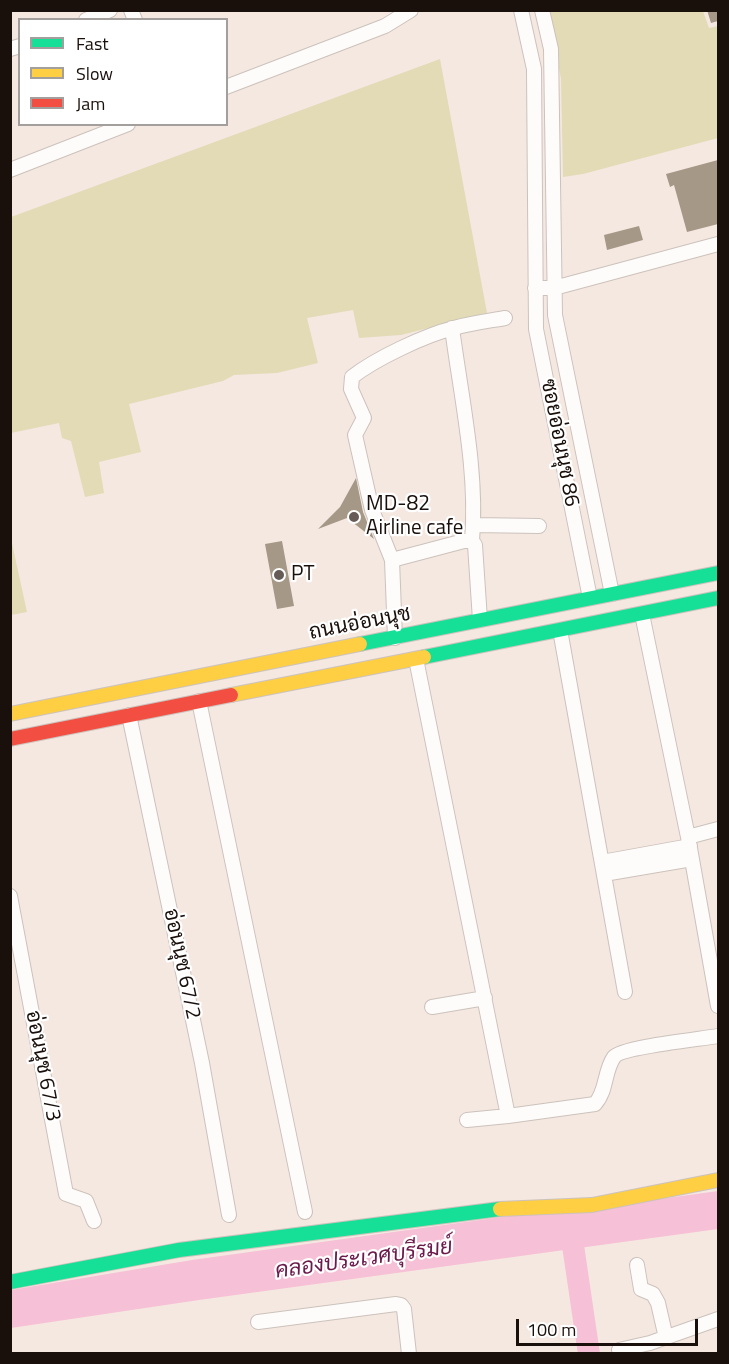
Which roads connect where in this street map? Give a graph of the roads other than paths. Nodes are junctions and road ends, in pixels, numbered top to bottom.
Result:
1 (411, 10) edge
2 (521, 10) edge
3 (542, 10) edge
4 (228, 86) edge
5 (123, 126) edge
6 (10, 170) edge
7 (718, 244) edge
8 (535, 288) junction
9 (554, 288) junction
10 (506, 318) dead end
11 (452, 328) junction
12 (474, 525) junction
13 (539, 526) dead end
14 (472, 541) junction
15 (392, 560) junction
16 (718, 573) edge
17 (612, 594) junction
18 (590, 598) junction
19 (718, 598) edge
20 (642, 614) junction
21 (618, 619) junction
22 (480, 621) junction
23 (596, 623) junction
24 (560, 630) junction
25 (395, 638) junction
26 (416, 659) junction
27 (199, 701) junction
28 (10, 714) edge
29 (129, 715) junction
30 (10, 739) edge
31 (718, 829) edge
32 (690, 847) junction
33 (603, 868) junction
34 (10, 896) edge
35 (625, 992) dead end
36 (485, 998) junction
37 (718, 1006) edge
38 (432, 1007) dead end
39 (718, 1036) edge
40 (508, 1116) junction
41 (467, 1120) dead end
42 (718, 1180) edge
43 (305, 1212) dead end
44 (229, 1215) dead end
45 (94, 1221) dead end
46 (637, 1265) dead end
47 (10, 1282) edge
48 (718, 1319) edge
49 (258, 1322) dead end
50 (666, 1338) junction
51 (619, 1350) dead end
52 (409, 1353) edge

1 - 4 street
2 - 8 street, ซอยอ่อนนุช 86
3 - 9 street, ซอยอ่อนนุช 86
5 - 6 street
7 - 9 street
8 - 9 street
8 - 18 street, ซอยอ่อนนุช 86
9 - 17 street, ซอยอ่อนนุช 86
10 - 11 street
11 - 12 street
11 - 15 street
12 - 13 street
12 - 14 street
14 - 15 street
14 - 22 street
15 - 25 street
16 - 17 main road, ถนนอ่อนนุช
17 - 18 main road, ถนนอ่อนนุช
17 - 21 main road
18 - 22 main road, ถนนอ่อนนุช
18 - 23 main road
19 - 20 main road
20 - 21 main road
20 - 32 street
21 - 23 main road
22 - 25 main road, ถนนอ่อนนุช
23 - 24 main road
24 - 26 main road
24 - 33 street
25 - 28 main road, ถนนอ่อนนุช
26 - 27 main road
26 - 36 street
27 - 29 main road
27 - 43 street
29 - 30 main road
29 - 44 street, อ่อนนุช 67/2
31 - 32 street
32 - 33 street
32 - 37 street
33 - 35 street
34 - 45 street, อ่อนนุช 67/3
36 - 38 street
36 - 40 street
39 - 40 street
40 - 41 street
42 - 47 main road
46 - 50 street
48 - 50 street
49 - 52 street
50 - 51 street

